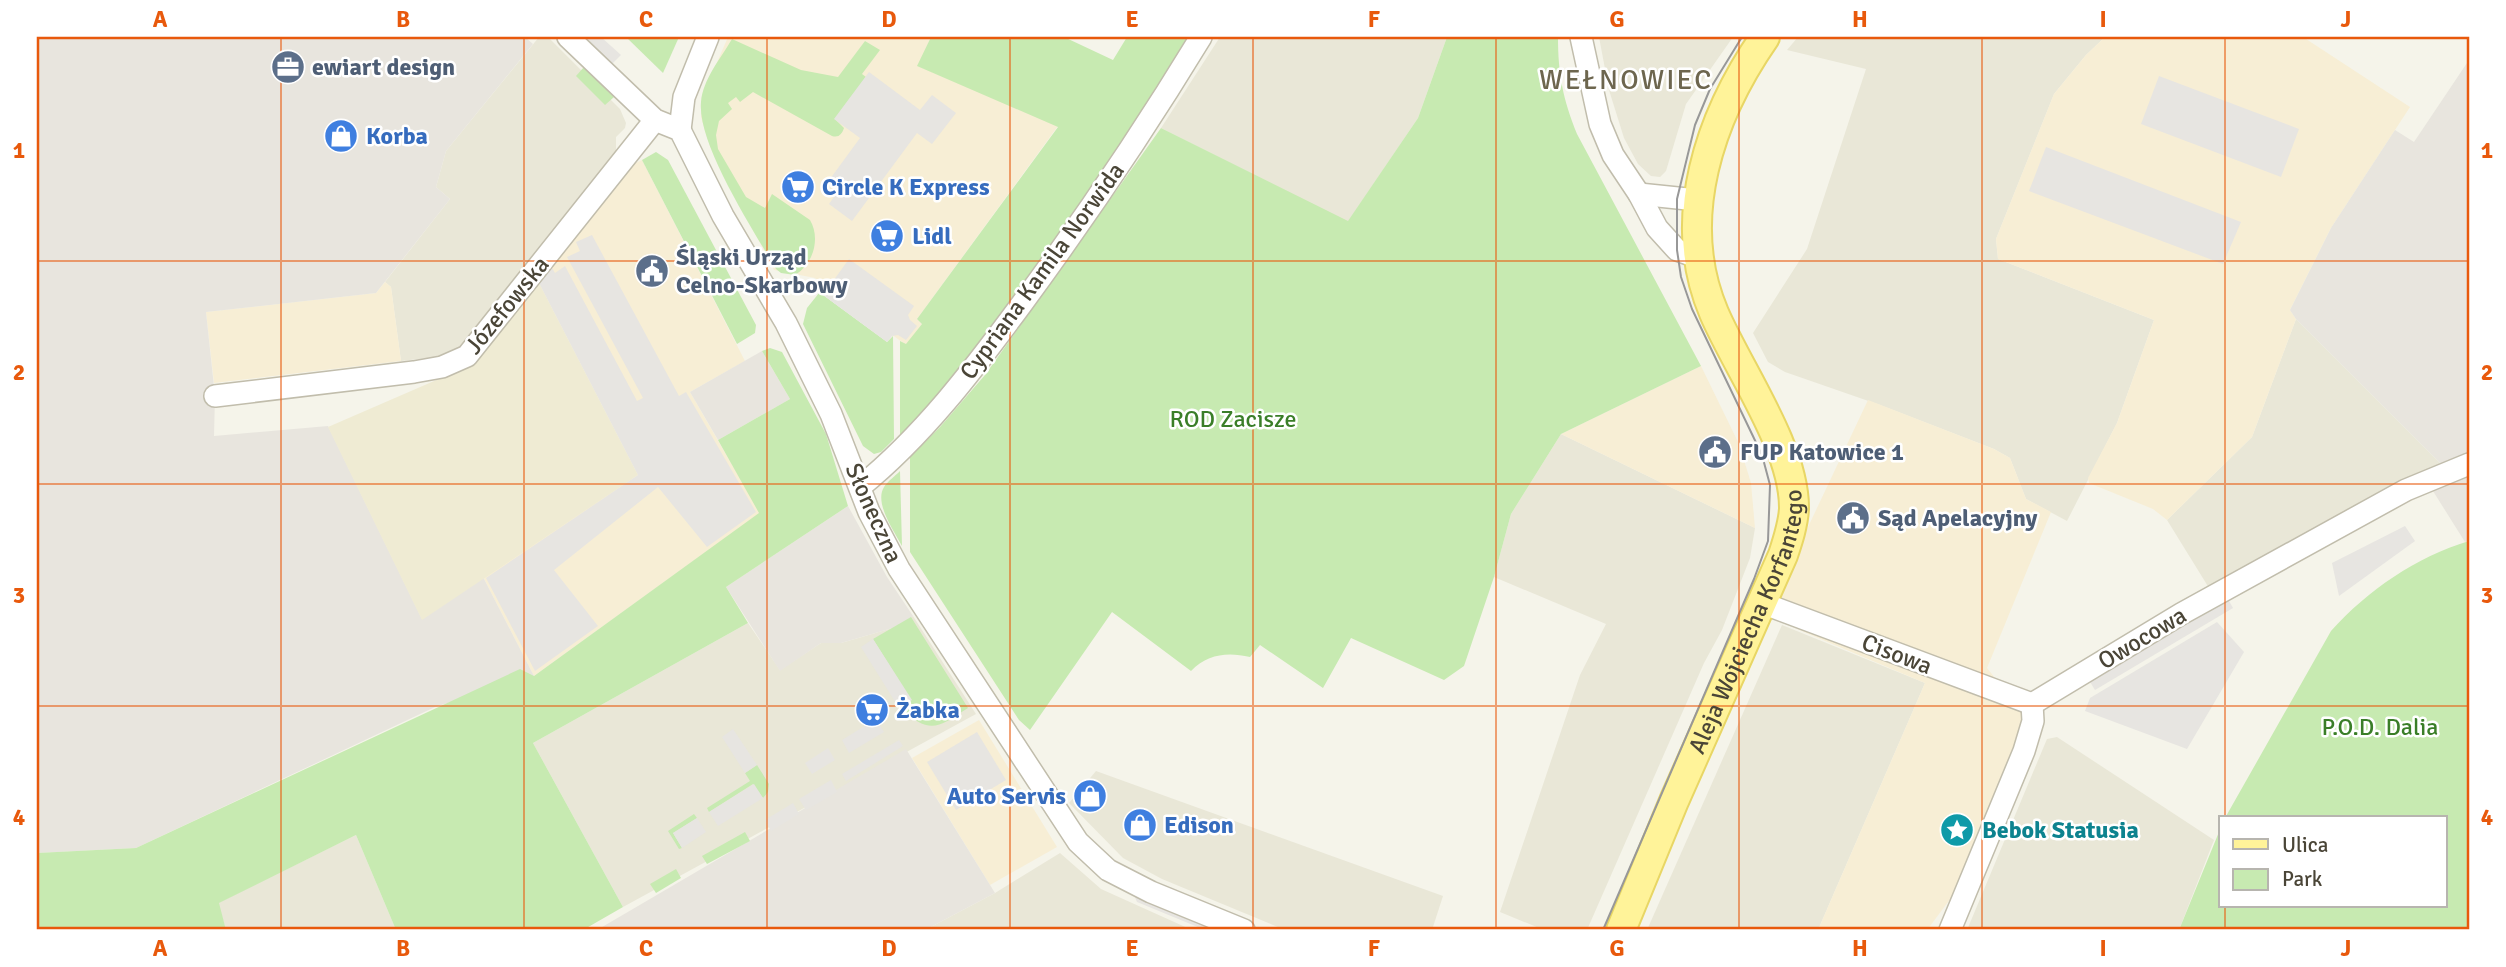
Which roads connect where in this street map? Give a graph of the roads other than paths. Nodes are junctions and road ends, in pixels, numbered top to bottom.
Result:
1 (568, 37) edge
2 (708, 37) edge
3 (1201, 37) edge
4 (1581, 37) edge
5 (1765, 37) edge
6 (655, 120) junction
7 (680, 130) junction
8 (1639, 194) junction
9 (1697, 200) junction
10 (1699, 258) junction
11 (215, 396) dead end
12 (2469, 464) edge
13 (860, 487) junction
14 (1762, 603) junction
15 (2032, 704) junction
16 (1244, 930) edge
17 (1621, 930) edge
18 (1950, 930) edge

1 - 6 street
2 - 7 street
3 - 13 street, Cypriana Kamila Norwida
4 - 8 street
5 - 9 main road, Aleja Wojciecha Korfantego
6 - 7 street
6 - 11 street, Józefowska
7 - 13 street, Słoneczna
8 - 9 street
8 - 10 street
9 - 10 main road, Aleja Wojciecha Korfantego
10 - 14 main road, Aleja Wojciecha Korfantego
12 - 15 street, Owocowa
13 - 16 street, Słoneczna
14 - 15 street, Cisowa
14 - 17 main road, Aleja Wojciecha Korfantego
15 - 18 street

